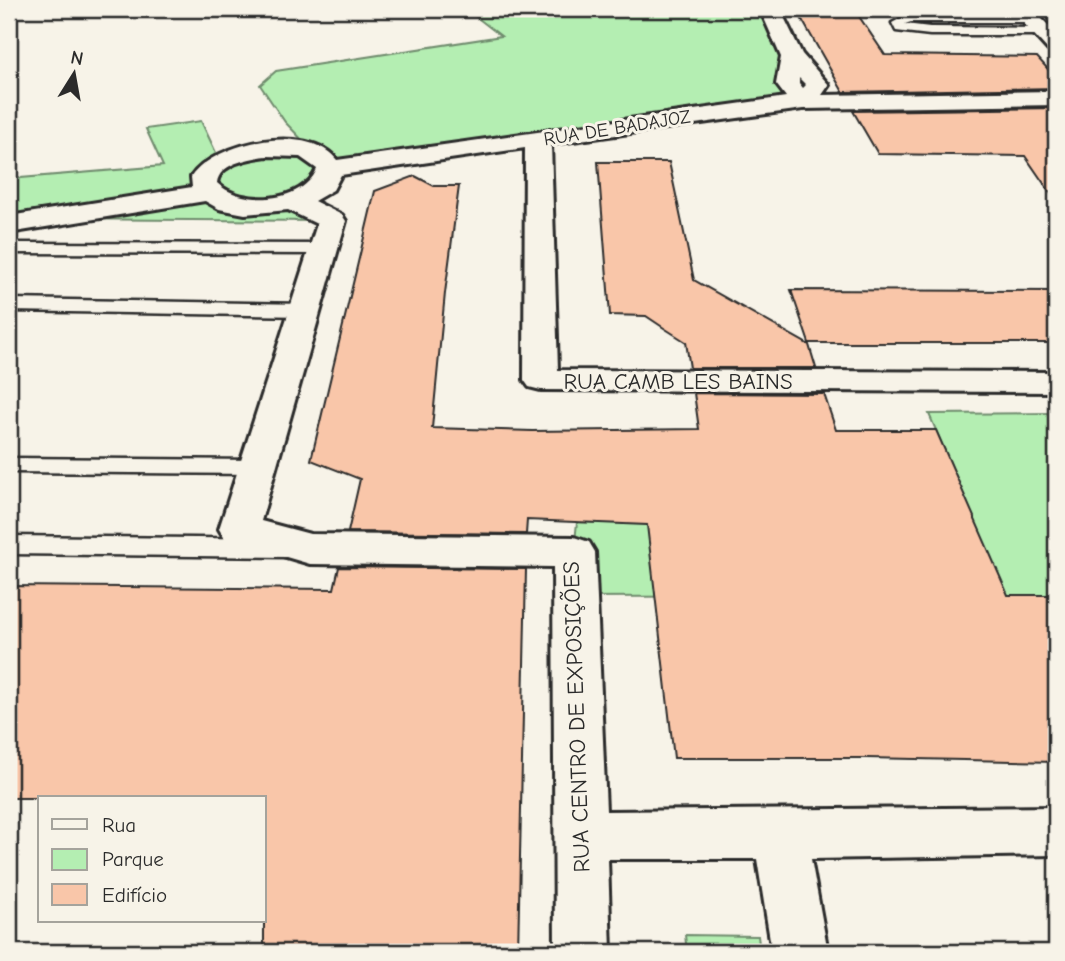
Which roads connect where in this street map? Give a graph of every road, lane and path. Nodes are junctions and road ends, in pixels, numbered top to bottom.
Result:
1 (770, 9) edge
2 (1056, 12) edge
3 (1040, 28) edge
4 (1056, 98) edge
5 (905, 101) junction
6 (803, 103) junction
7 (1056, 121) edge
8 (538, 139) junction
9 (330, 169) junction
10 (206, 189) junction
11 (292, 201) junction
12 (9, 213) edge
13 (9, 224) edge
14 (9, 248) edge
15 (325, 249) junction
16 (9, 305) edge
17 (306, 310) junction
18 (1056, 382) edge
19 (9, 465) edge
20 (258, 467) junction
21 (9, 545) edge
22 (310, 548) junction
23 (1056, 831) edge
24 (580, 835) junction
25 (780, 835) junction
26 (583, 952) edge
27 (800, 952) edge

1 - 6 street
2 - 3 lane
3 - 3 lane
4 - 5 street
5 - 6 street, RUA DE BADAJOZ
5 - 7 street
6 - 8 street, RUA DE BADAJOZ
8 - 9 street, RUA DE BADAJOZ
8 - 18 street, RUA CAMB LES BAINS
9 - 10 street
9 - 11 street
10 - 11 street
10 - 12 street
10 - 13 street
11 - 15 street, RUA CENTRO DE EXPOSIÇÕES
14 - 15 lane
15 - 17 street, RUA CENTRO DE EXPOSIÇÕES
16 - 17 lane
17 - 20 street, RUA CENTRO DE EXPOSIÇÕES
19 - 20 lane
20 - 22 street, RUA CENTRO DE EXPOSIÇÕES
21 - 22 lane
22 - 24 street, RUA CENTRO DE EXPOSIÇÕES
23 - 25 street
24 - 25 street
24 - 26 street, RUA CENTRO DE EXPOSIÇÕES
25 - 27 street

